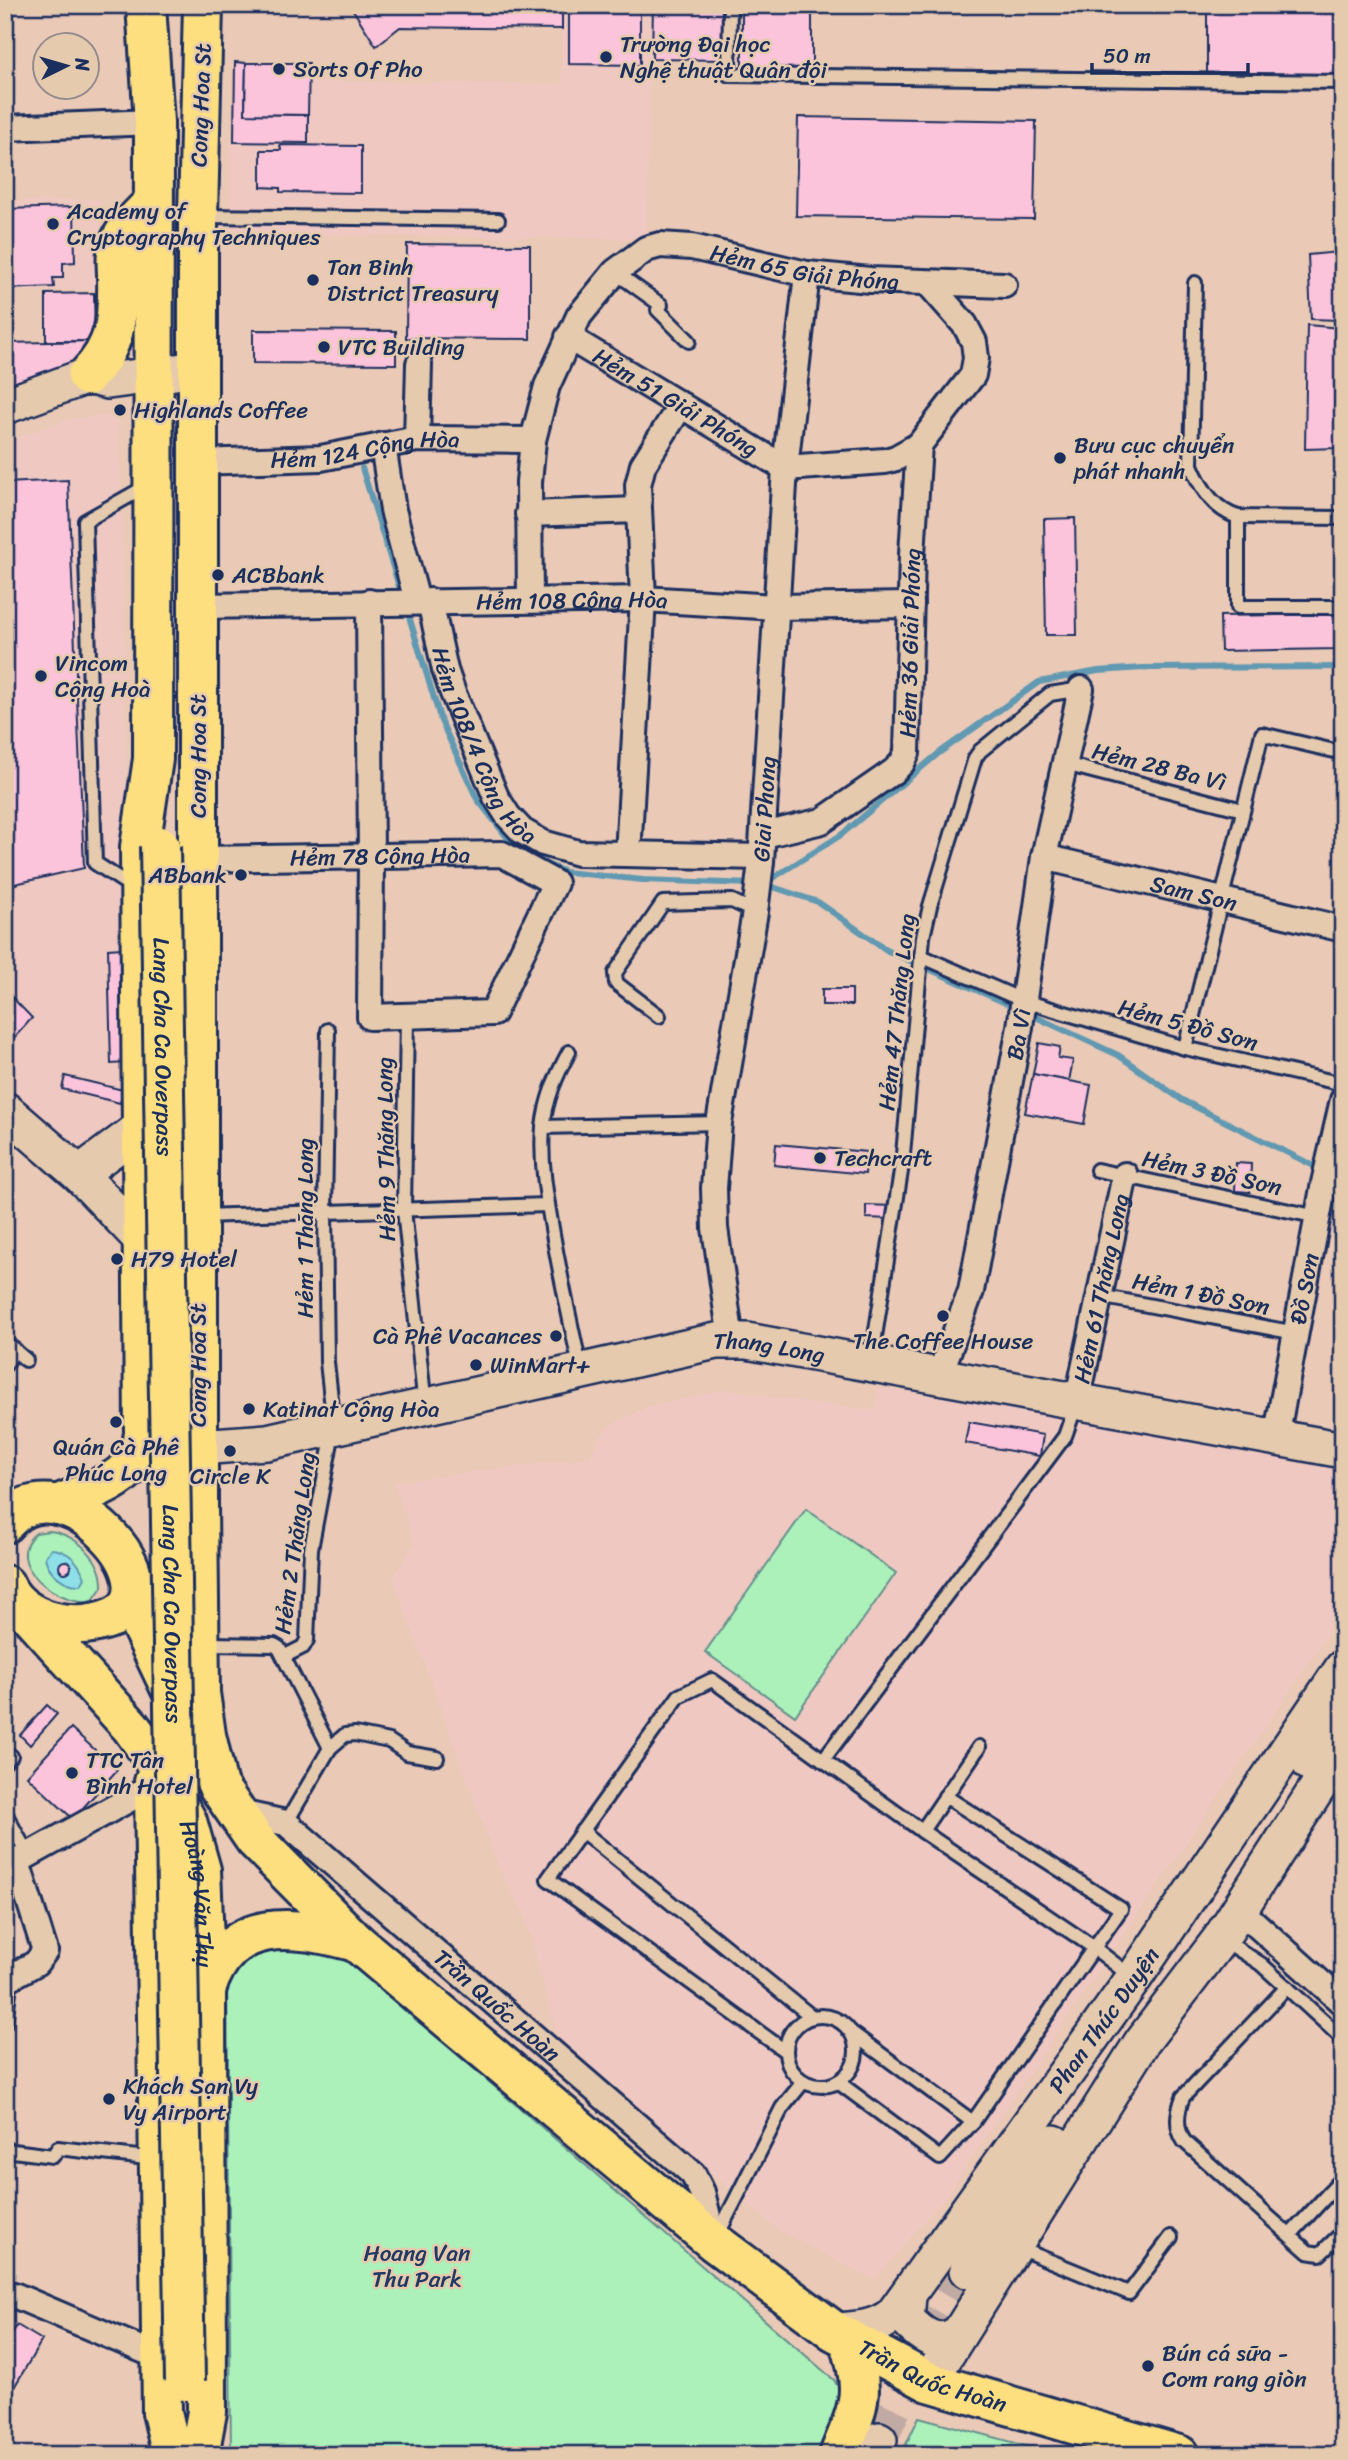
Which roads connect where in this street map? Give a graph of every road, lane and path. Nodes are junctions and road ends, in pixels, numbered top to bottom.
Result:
1 (146, 5) edge
2 (203, 5) edge
3 (730, 5) edge
4 (1343, 82) edge
5 (153, 122) junction
6 (5, 128) edge
7 (153, 202) junction
8 (198, 216) junction
9 (498, 220) dead end
10 (615, 272) junction
11 (807, 274) junction
12 (928, 283) junction
13 (1195, 283) dead end
14 (1004, 285) dead end
15 (568, 337) junction
16 (689, 341) dead end
17 (419, 365) dead end
18 (198, 369) junction
19 (153, 375) junction
20 (97, 379) junction
21 (681, 405) junction
22 (5, 406) edge
23 (5, 427) edge
24 (417, 439) junction
25 (533, 440) junction
26 (383, 445) junction
27 (919, 445) junction
28 (198, 462) junction
29 (785, 468) junction
30 (153, 482) junction
31 (638, 510) junction
32 (528, 514) junction
33 (1238, 517) junction
34 (1343, 518) edge
35 (643, 599) junction
36 (530, 600) junction
37 (424, 601) junction
38 (380, 602) junction
39 (911, 605) junction
40 (198, 606) junction
41 (776, 607) junction
42 (1343, 607) edge
43 (1081, 689) joint
44 (1343, 753) edge
45 (153, 759) junction
46 (1065, 764) junction
47 (1243, 810) junction
48 (160, 846) joint
49 (762, 851) junction
50 (628, 854) junction
51 (371, 856) junction
52 (1044, 857) junction
53 (198, 859) junction
54 (140, 892) junction
55 (1220, 899) junction
56 (755, 912) junction
57 (1343, 929) edge
58 (920, 962) junction
59 (1024, 1001) junction
60 (407, 1016) junction
61 (659, 1016) dead end
62 (328, 1030) dead end
63 (1185, 1048) junction
64 (569, 1052) dead end
65 (1343, 1084) edge
66 (1343, 1100) edge
67 (5, 1110) edge
68 (719, 1123) junction
69 (142, 1127) junction
70 (543, 1127) junction
71 (1337, 1155) edge
72 (1097, 1170) dead end
73 (79, 1174) junction
74 (1125, 1175) junction
75 (548, 1205) junction
76 (404, 1210) junction
77 (325, 1212) junction
78 (198, 1216) junction
79 (1318, 1217) junction
80 (142, 1241) junction
81 (1100, 1296) junction
82 (1296, 1333) junction
83 (731, 1340) junction
84 (10, 1346) edge
85 (26, 1360) dead end
86 (871, 1364) junction
87 (5, 1365) edge
88 (581, 1371) junction
89 (939, 1376) junction
90 (198, 1380) junction
91 (1077, 1402) junction
92 (425, 1406) junction
93 (334, 1426) junction
94 (1276, 1438) junction
95 (198, 1447) junction
96 (1343, 1450) edge
97 (57, 1505) junction
98 (198, 1506) junction
99 (5, 1523) edge
100 (138, 1574) junction
101 (15, 1597) edge
102 (199, 1644) junction
103 (285, 1656) junction
104 (1343, 1668) edge
105 (1343, 1716) edge
106 (979, 1747) dead end
107 (330, 1748) junction
108 (1343, 1748) edge
109 (436, 1758) dead end
110 (823, 1760) junction
111 (152, 1769) junction
112 (945, 1797) junction
113 (227, 1799) junction
114 (5, 1812) edge
115 (286, 1823) junction
116 (582, 1831) junction
117 (922, 1831) junction
118 (17, 1862) edge
119 (1239, 1909) junction
120 (1221, 1938) junction
121 (356, 1942) junction
122 (1093, 1947) junction
123 (8, 1978) edge
124 (1134, 1979) junction
125 (1287, 1987) junction
126 (206, 1990) junction
127 (1343, 2003) edge
128 (811, 2016) junction
129 (5, 2023) edge
130 (851, 2033) junction
131 (1343, 2039) edge
132 (785, 2050) junction
133 (838, 2081) junction
134 (803, 2082) junction
135 (973, 2122) junction
136 (5, 2150) edge
137 (160, 2159) junction
138 (1343, 2178) edge
139 (1343, 2232) edge
140 (1290, 2235) junction
141 (1171, 2236) dead end
142 (714, 2242) junction
143 (1016, 2247) junction
144 (967, 2270) tunnel mouth
145 (14, 2295) dead end
146 (908, 2296) junction
147 (958, 2334) junction
148 (842, 2335) junction
149 (173, 2367) junction
150 (929, 2382) junction
151 (172, 2455) edge
152 (186, 2455) edge
153 (199, 2455) edge
154 (839, 2455) edge
155 (1179, 2455) edge

1 - 5 main road, Cong Hoa St
2 - 8 main road, Cong Hoa St
3 - 4 lane
5 - 6 street
5 - 7 main road, Cong Hoa St
7 - 19 main road, Cong Hoa St
7 - 20 main road
8 - 9 lane
8 - 18 main road, Cong Hoa St
10 - 11 street, Hẻm 65 Giải Phóng
10 - 15 street, Hẻm 51 Giải Phóng
10 - 16 lane
11 - 12 street, Hẻm 65 Giải Phóng
11 - 29 street, Giai Phong
12 - 14 street, Hẻm 65 Giải Phóng
12 - 27 street
13 - 33 lane
15 - 21 street, Hẻm 51 Giải Phóng
15 - 25 street, Hẻm 51 Giải Phóng
17 - 24 street
18 - 19 main road
18 - 28 main road, Cong Hoa St
19 - 20 main road
19 - 30 main road, Cong Hoa St
20 - 22 main road
20 - 23 main road
21 - 29 street, Hẻm 51 Giải Phóng
21 - 31 street
24 - 25 street, Hẻm 124 Cộng Hòa
24 - 26 street, Hẻm 124 Cộng Hòa
25 - 32 street, Hẻm 51 Giải Phóng
26 - 28 street, Hẻm 124 Cộng Hòa
26 - 37 street, Hẻm 108/4 Cộng Hòa
27 - 29 street
27 - 39 street, Hẻm 36 Giải Phóng
28 - 40 main road, Cong Hoa St
29 - 41 street, Giai Phong
30 - 45 main road, Cong Hoa St
30 - 54 lane
31 - 32 street
31 - 35 street
32 - 36 street, Hẻm 51 Giải Phóng
33 - 34 lane
33 - 42 lane
35 - 36 street, Hẻm 108 Cộng Hòa
35 - 41 street, Hẻm 108 Cộng Hòa
35 - 50 street
36 - 37 street, Hẻm 108 Cộng Hòa
37 - 38 street, Hẻm 108 Cộng Hòa
37 - 50 street, Hẻm 108/4 Cộng Hòa
38 - 40 street, Hẻm 108 Cộng Hòa
38 - 51 street
39 - 41 street, Hẻm 108 Cộng Hòa
39 - 49 street, Hẻm 36 Giải Phóng
40 - 53 main road, Cong Hoa St
41 - 49 street, Giai Phong
43 - 46 street, Ba Vì
43 - 58 lane, Hẻm 47 Thăng Long
44 - 47 lane
45 - 48 main road, Cong Hoa St
45 - 54 main road, Cong Hoa St
46 - 47 lane, Hẻm 28 Ba Vì
46 - 52 street, Ba Vì
47 - 55 lane
48 - 149 main road, Lang Cha Ca Overpass, bridge
49 - 50 street, Hẻm 36 Giải Phóng
49 - 56 street, Giai Phong
51 - 53 street, Hẻm 78 Cộng Hòa
51 - 60 street
51 - 60 street, Hẻm 78 Cộng Hòa
52 - 55 street, Sam Son
52 - 59 street, Ba Vì
53 - 78 main road, Cong Hoa St
54 - 69 main road, Cong Hoa St
55 - 57 street, Sam Son
55 - 63 lane
56 - 61 lane
56 - 68 street, Giai Phong
58 - 59 lane, Hẻm 5 Đồ Sơn
58 - 86 lane, Hẻm 47 Thăng Long
59 - 63 lane, Hẻm 5 Đồ Sơn
59 - 89 street, Ba Vì
60 - 76 lane, Hẻm 9 Thăng Long
62 - 77 lane, Hẻm 1 Thăng Long
63 - 65 lane, Hẻm 5 Đồ Sơn
64 - 70 lane
66 - 71 street, Đồ Sơn
67 - 73 main road
68 - 70 lane
68 - 83 street, Giai Phong
69 - 73 main road
69 - 80 main road, Cong Hoa St
70 - 75 lane
71 - 79 street, Đồ Sơn
72 - 74 lane, Hẻm 3 Đồ Sơn
73 - 80 main road
74 - 79 lane, Hẻm 3 Đồ Sơn
74 - 81 street, Hẻm 61 Thăng Long
75 - 76 lane
75 - 88 lane
76 - 77 lane
76 - 92 lane, Hẻm 9 Thăng Long
77 - 78 lane
77 - 93 lane, Hẻm 1 Thăng Long
78 - 90 main road, Cong Hoa St
79 - 82 street, Đồ Sơn
80 - 97 main road, Cong Hoa St
81 - 82 lane, Hẻm 1 Đồ Sơn
81 - 91 street, Hẻm 61 Thăng Long
82 - 94 street, Đồ Sơn
83 - 86 main road, Thang Long
83 - 88 main road, Thang Long
84 - 85 lane
84 - 87 lane
86 - 89 main road, Thang Long
88 - 92 main road, Thang Long
89 - 91 main road, Thang Long
90 - 95 main road, Cong Hoa St
90 - 100 main road
91 - 94 main road, Thang Long
91 - 110 lane
92 - 93 main road, Thang Long
93 - 95 main road, Thang Long
93 - 103 lane, Hẻm 2 Thăng Long
94 - 96 main road, Thang Long
95 - 98 main road, Cong Hoa St
97 - 99 main road
97 - 100 main road, Trần Quốc Hoàn
98 - 100 main road
98 - 102 main road, Cong Hoa St
100 - 101 main road
100 - 113 main road, Trần Quốc Hoàn
101 - 111 main road
102 - 103 lane
102 - 113 main road, Cong Hoa St
103 - 107 lane
104 - 124 main road, Phan Thúc Duyện
105 - 144 main road
106 - 112 lane
107 - 109 lane
107 - 115 lane
108 - 119 main road, Phan Thúc Duyện
110 - 116 lane
110 - 117 lane
111 - 118 street
111 - 126 main road, Hoàng Văn Thụ
111 - 137 main road, Hoàng Văn Thụ
112 - 117 lane
112 - 122 lane
113 - 115 street, Trần Quốc Hoàn
113 - 121 main road, Trần Quốc Hoàn
114 - 118 lane
115 - 142 street, Trần Quốc Hoàn
116 - 128 lane
116 - 132 lane
117 - 122 lane
118 - 123 street
119 - 120 main road, Phan Thúc Duyện
119 - 127 street
120 - 125 lane
120 - 143 main road, Phan Thúc Duyện
121 - 126 main road
121 - 142 main road, Trần Quốc Hoàn
122 - 124 lane
122 - 135 lane
123 - 129 lane
124 - 146 main road, Phan Thúc Duyện
125 - 131 lane
125 - 140 lane
126 - 153 main road, Hoàng Văn Thụ
128 - 130 lane
128 - 132 lane
130 - 133 lane
130 - 135 lane
132 - 134 lane
133 - 134 lane
133 - 135 lane
134 - 142 lane
136 - 137 lane
137 - 149 main road, Hoàng Văn Thụ
138 - 140 lane
139 - 140 lane
141 - 143 lane
142 - 148 main road, Trần Quốc Hoàn
143 - 147 main road, Phan Thúc Duyện
145 - 149 street
146 - 147 main road
146 - 148 main road, Phan Thúc Duyện
147 - 150 main road, Phan Thúc Duyện
148 - 150 main road, Trần Quốc Hoàn
148 - 154 main road
149 - 151 main road, Hoàng Văn Thụ
149 - 152 main road, Hoàng Văn Thụ
150 - 155 main road, Trần Quốc Hoàn

